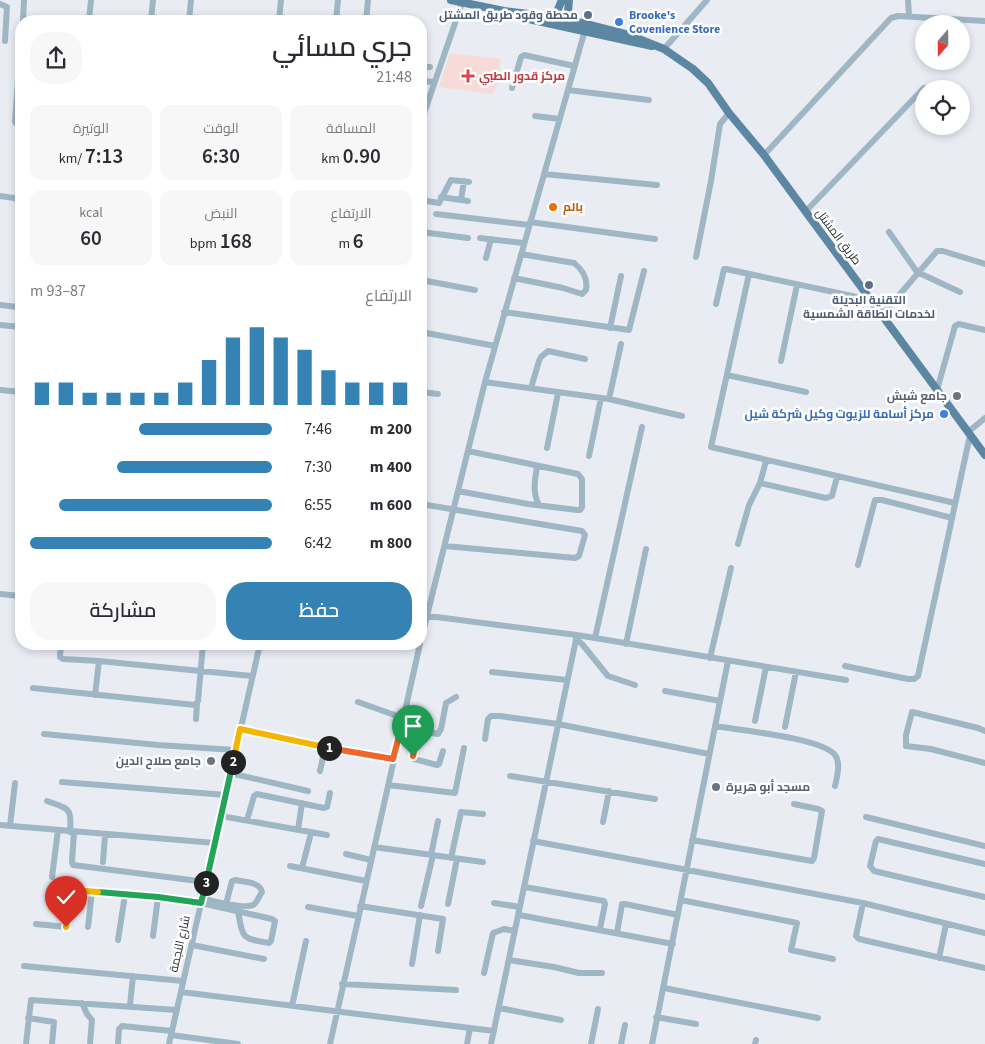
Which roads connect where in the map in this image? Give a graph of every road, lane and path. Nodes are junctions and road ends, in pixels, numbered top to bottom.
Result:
1 (24, 0) edge
2 (91, 0) edge
3 (153, 0) edge
4 (191, 0) edge
5 (281, 0) edge
6 (338, 0) edge
7 (368, 0) edge
8 (451, 0) edge
9 (562, 0) edge
10 (569, 0) edge
11 (707, 0) edge
12 (908, 0) edge
13 (462, 1) edge
14 (0, 4) edge
15 (23, 15) edge
16 (90, 15) edge
17 (152, 15) edge
18 (190, 15) edge
19 (280, 15) edge
20 (337, 15) edge
21 (367, 15) edge
22 (909, 16) junction
23 (554, 21) junction
24 (985, 21) edge
25 (567, 24) junction
26 (585, 30) junction
27 (4, 41) dead end
28 (661, 47) junction
29 (574, 66) junction
30 (427, 82) edge
31 (434, 82) junction
32 (512, 88) dead end
33 (568, 90) junction
34 (915, 97) edge
35 (649, 100) dead end
36 (427, 104) edge
37 (729, 112) junction
38 (536, 116) dead end
39 (560, 119) junction
40 (764, 155) junction
41 (544, 174) junction
42 (657, 186) dead end
43 (0, 196) edge
44 (442, 197) junction
45 (15, 198) edge
46 (427, 201) edge
47 (805, 212) junction
48 (436, 214) dead end
49 (529, 223) junction
50 (889, 232) dead end
51 (427, 233) edge
52 (468, 238) dead end
53 (480, 238) dead end
54 (655, 239) dead end
55 (491, 240) junction
56 (524, 243) junction
57 (521, 254) junction
58 (696, 257) dead end
59 (486, 258) dead end
60 (985, 264) edge
61 (644, 271) dead end
62 (917, 272) junction
63 (749, 274) junction
64 (621, 276) dead end
65 (514, 278) junction
66 (427, 281) edge
67 (797, 284) junction
68 (475, 290) dead end
69 (960, 292) dead end
70 (872, 300) junction
71 (716, 304) dead end
72 (0, 305) edge
73 (15, 307) edge
74 (504, 312) junction
75 (882, 315) junction
76 (0, 325) edge
77 (15, 326) edge
78 (610, 328) junction
79 (985, 330) edge
80 (427, 333) edge
81 (621, 344) dead end
82 (495, 346) junction
83 (585, 359) dead end
84 (781, 361) dead end
85 (727, 375) junction
86 (485, 382) junction
87 (532, 388) junction
88 (0, 390) edge
89 (937, 390) junction
90 (15, 391) edge
91 (806, 392) dead end
92 (427, 393) edge
93 (558, 393) junction
94 (438, 394) dead end
95 (600, 398) junction
96 (609, 399) junction
97 (682, 416) dead end
98 (985, 418) edge
99 (642, 427) dead end
100 (969, 434) junction
101 (547, 448) dead end
102 (468, 451) junction
103 (985, 455) edge
104 (589, 456) dead end
105 (766, 460) junction
106 (537, 466) junction
107 (837, 477) junction
108 (760, 483) junction
109 (458, 491) junction
110 (955, 503) junction
111 (427, 505) edge
112 (539, 505) junction
113 (454, 509) junction
114 (952, 518) junction
115 (738, 544) dead end
116 (446, 546) junction
117 (646, 548) dead end
118 (858, 565) dead end
119 (731, 568) dead end
120 (0, 594) edge
121 (15, 595) edge
122 (427, 606) edge
123 (427, 616) edge
124 (576, 637) junction
125 (594, 638) junction
126 (626, 644) junction
127 (61, 650) edge
128 (203, 650) edge
129 (258, 650) edge
130 (419, 650) edge
131 (710, 658) junction
132 (99, 661) junction
133 (728, 661) junction
134 (846, 666) dead end
135 (766, 667) junction
136 (201, 671) junction
137 (492, 672) dead end
138 (796, 672) junction
139 (252, 676) junction
140 (567, 680) junction
141 (846, 680) dead end
142 (635, 685) dead end
143 (33, 688) dead end
144 (665, 691) dead end
145 (95, 695) junction
146 (456, 697) dead end
147 (720, 701) junction
148 (358, 702) dead end
149 (197, 704) junction
150 (403, 718) junction
151 (196, 719) dead end
152 (755, 721) dead end
153 (558, 724) junction
154 (715, 726) junction
155 (785, 727) dead end
156 (400, 728) junction
157 (240, 729) junction
158 (985, 731) edge
159 (44, 734) dead end
160 (399, 736) junction
161 (485, 739) dead end
162 (325, 748) junction
163 (464, 748) dead end
164 (235, 750) junction
165 (443, 751) dead end
166 (709, 754) junction
167 (393, 759) junction
168 (985, 763) edge
169 (320, 772) dead end
170 (230, 773) junction
171 (510, 776) dead end
172 (546, 781) junction
173 (62, 782) dead end
174 (15, 783) dead end
175 (388, 785) junction
176 (835, 786) dead end
177 (308, 791) dead end
178 (609, 791) junction
179 (330, 793) dead end
180 (226, 795) junction
181 (655, 799) dead end
182 (47, 801) dead end
183 (302, 803) junction
184 (794, 804) dead end
185 (483, 814) dead end
186 (221, 816) junction
187 (866, 817) dead end
188 (247, 820) junction
189 (438, 821) dead end
190 (603, 822) dead end
191 (0, 825) edge
192 (10, 826) junction
193 (58, 830) junction
194 (298, 830) junction
195 (72, 832) junction
196 (105, 835) junction
197 (327, 835) dead end
198 (310, 837) dead end
199 (692, 840) junction
200 (533, 841) junction
201 (215, 843) junction
202 (985, 846) edge
203 (374, 847) junction
204 (346, 854) dead end
205 (432, 855) junction
206 (454, 859) junction
207 (371, 860) junction
208 (103, 862) dead end
209 (483, 862) dead end
210 (985, 864) edge
211 (290, 866) dead end
212 (302, 868) junction
213 (686, 870) junction
214 (52, 877) dead end
215 (366, 881) junction
216 (206, 882) junction
217 (525, 887) junction
218 (92, 892) junction
219 (125, 895) junction
220 (158, 897) junction
221 (985, 897) edge
222 (681, 900) junction
223 (202, 901) junction
224 (863, 903) junction
225 (226, 904) junction
226 (448, 904) dead end
227 (494, 904) dead end
228 (360, 906) junction
229 (421, 906) dead end
230 (308, 907) dead end
231 (520, 907) junction
232 (238, 912) junction
233 (420, 915) junction
234 (519, 915) junction
235 (678, 915) junction
236 (358, 916) junction
237 (36, 924) dead end
238 (946, 924) junction
239 (88, 927) dead end
240 (600, 929) junction
241 (515, 931) junction
242 (617, 933) junction
243 (985, 933) edge
244 (153, 936) dead end
245 (118, 940) dead end
246 (306, 941) dead end
247 (673, 944) junction
248 (192, 945) junction
249 (438, 951) dead end
250 (939, 958) junction
251 (264, 959) dead end
252 (509, 960) junction
253 (833, 960) dead end
254 (412, 964) dead end
255 (24, 966) dead end
256 (985, 968) edge
257 (484, 972) dead end
258 (602, 973) dead end
259 (133, 976) junction
260 (183, 980) junction
261 (342, 984) junction
262 (664, 988) junction
263 (456, 990) dead end
264 (181, 992) junction
265 (82, 1003) junction
266 (130, 1005) junction
267 (292, 1006) junction
268 (499, 1008) junction
269 (598, 1009) dead end
270 (177, 1010) junction
271 (336, 1012) junction
272 (656, 1017) junction
273 (28, 1018) junction
274 (818, 1018) dead end
275 (561, 1020) dead end
276 (696, 1024) dead end
277 (624, 1025) dead end
278 (470, 1028) junction
279 (494, 1032) junction
280 (172, 1033) junction
281 (26, 1044) edge
282 (52, 1044) edge
283 (90, 1044) edge
284 (118, 1044) edge
285 (169, 1044) edge
286 (238, 1044) edge
287 (330, 1044) edge
288 (467, 1044) edge
289 (491, 1044) edge
290 (591, 1044) edge
291 (621, 1044) edge
292 (652, 1044) edge

1 - 15 street
2 - 16 street
3 - 17 street
4 - 18 street
5 - 19 street
6 - 20 street
7 - 21 street
8 - 13 main road, طريق المشتل
9 - 23 main road
10 - 25 main road
11 - 28 street
12 - 22 street
13 - 23 main road, طريق المشتل
13 - 31 street
14 - 27 street
22 - 24 street
22 - 40 street
23 - 25 main road, طريق المشتل
25 - 26 main road, طريق المشتل
25 - 28 main road, طريق المشتل
26 - 28 main road, طريق المشتل
26 - 29 street
28 - 37 main road, طريق المشتل
29 - 32 street
29 - 33 street
30 - 31 street
31 - 36 street
33 - 35 street
33 - 39 street
34 - 47 street
37 - 40 main road, طريق المشتل
37 - 58 street
38 - 39 street
39 - 41 street
40 - 47 main road, طريق المشتل
41 - 42 street
41 - 49 street
43 - 45 street
44 - 44 street
44 - 46 street
47 - 70 main road, طريق المشتل
48 - 49 street
49 - 54 street
49 - 56 street
50 - 62 street
51 - 52 street
53 - 55 street
55 - 56 street
55 - 59 street
56 - 57 street
57 - 65 street
57 - 65 street
60 - 62 street
61 - 78 street
62 - 69 street
62 - 75 street
63 - 67 street
63 - 71 street
63 - 85 street
64 - 78 street
65 - 74 street
66 - 68 street
67 - 70 street
67 - 84 street
70 - 75 main road, طريق المشتل
72 - 73 street
74 - 78 street
74 - 82 street
75 - 89 main road, طريق المشتل
76 - 77 street
79 - 89 street
80 - 82 street
81 - 96 street
82 - 86 street
83 - 87 street
85 - 91 street
85 - 105 street
86 - 87 street
86 - 102 street
87 - 93 street
88 - 90 street
89 - 100 main road, طريق المشتل
92 - 94 street
93 - 95 street
93 - 101 street
95 - 96 street
95 - 104 street
96 - 97 street
98 - 100 street
99 - 125 street
100 - 103 main road, طريق المشتل
100 - 110 street
102 - 106 street
102 - 109 street
105 - 107 street
105 - 108 street
106 - 112 street
106 - 112 street
107 - 108 street
107 - 110 street
108 - 115 street
109 - 112 street
109 - 113 street
110 - 114 street
111 - 113 street
113 - 116 street
113 - 116 street
114 - 118 street
114 - 134 street
116 - 122 street
117 - 126 street
119 - 131 street
120 - 121 street
123 - 124 street
124 - 125 street
124 - 140 street
124 - 142 street
125 - 126 street
126 - 131 street
127 - 132 street
128 - 136 street
129 - 139 street, شارع النجمة
130 - 150 street
131 - 133 street
132 - 136 street
132 - 145 street
133 - 135 street
133 - 147 street
135 - 138 street
135 - 152 street
136 - 139 street
136 - 149 street
137 - 140 street
138 - 141 street
138 - 155 street
139 - 157 street, شارع النجمة
140 - 153 street
143 - 145 street
144 - 147 street
145 - 149 street
146 - 156 street
147 - 154 street
148 - 150 street
149 - 151 street
150 - 156 street
153 - 161 street
153 - 166 street
153 - 172 street
154 - 166 street
154 - 176 street
156 - 160 street
157 - 162 street
157 - 164 street, شارع النجمة
158 - 168 street
159 - 164 street
160 - 165 street
160 - 167 street
162 - 167 street
162 - 169 street
163 - 175 street
164 - 170 street, شارع النجمة
166 - 199 street
167 - 175 street
170 - 177 street
170 - 180 street, شارع النجمة
171 - 172 street
172 - 178 street
172 - 200 street
173 - 180 street
174 - 192 street
175 - 203 street
178 - 181 street
178 - 190 street
179 - 183 street
180 - 186 street, شارع النجمة
182 - 195 street
183 - 188 street
183 - 194 street
184 - 199 street
185 - 206 street
186 - 188 street
186 - 201 street, شارع النجمة
187 - 202 street
188 - 194 street
189 - 205 street
191 - 192 street
192 - 193 street
193 - 195 street
193 - 214 street
194 - 197 street
195 - 196 street
195 - 216 street
196 - 201 street
196 - 208 street
198 - 212 street
199 - 213 street
200 - 213 street
200 - 217 street
201 - 216 street, شارع النجمة
203 - 205 street
203 - 207 street
204 - 207 street
205 - 206 street
205 - 229 street
206 - 209 street
206 - 226 street
207 - 215 street
210 - 221 street
211 - 212 street
212 - 215 street
213 - 222 street
213 - 224 street
215 - 228 street
216 - 223 street, شارع النجمة
217 - 231 street
217 - 240 street
218 - 219 street
218 - 237 street
218 - 239 street
219 - 220 street
219 - 245 street
220 - 223 street
220 - 244 street
222 - 235 street
222 - 253 street
223 - 225 street
223 - 232 street
223 - 248 street, شارع النجمة
224 - 238 street
224 - 250 street
225 - 225 street
227 - 231 street
228 - 233 street
228 - 236 street
230 - 236 street
231 - 234 street
232 - 232 street
233 - 249 street
233 - 254 street
234 - 240 street
234 - 241 street
235 - 242 street
235 - 247 street
236 - 261 street
238 - 243 street
238 - 250 street
240 - 242 street
241 - 252 street
241 - 257 street
242 - 247 street
246 - 267 street
247 - 262 street
248 - 251 street
248 - 260 street, شارع النجمة
250 - 256 street
252 - 258 street
252 - 268 street
255 - 259 street
259 - 260 street
259 - 266 street
260 - 264 street, شارع النجمة
261 - 263 street
261 - 271 street
262 - 272 street
262 - 274 street
264 - 267 street
264 - 270 street, شارع النجمة
265 - 266 street
265 - 273 street
265 - 283 street
266 - 270 street
267 - 271 street
268 - 275 street
268 - 279 street
269 - 290 street
270 - 280 street, شارع النجمة
271 - 278 street
271 - 287 street
272 - 276 street
272 - 292 street
273 - 281 street
273 - 282 street
277 - 291 street
278 - 279 street
278 - 288 street
279 - 289 street
280 - 284 street
280 - 285 street, شارع النجمة
280 - 286 street

